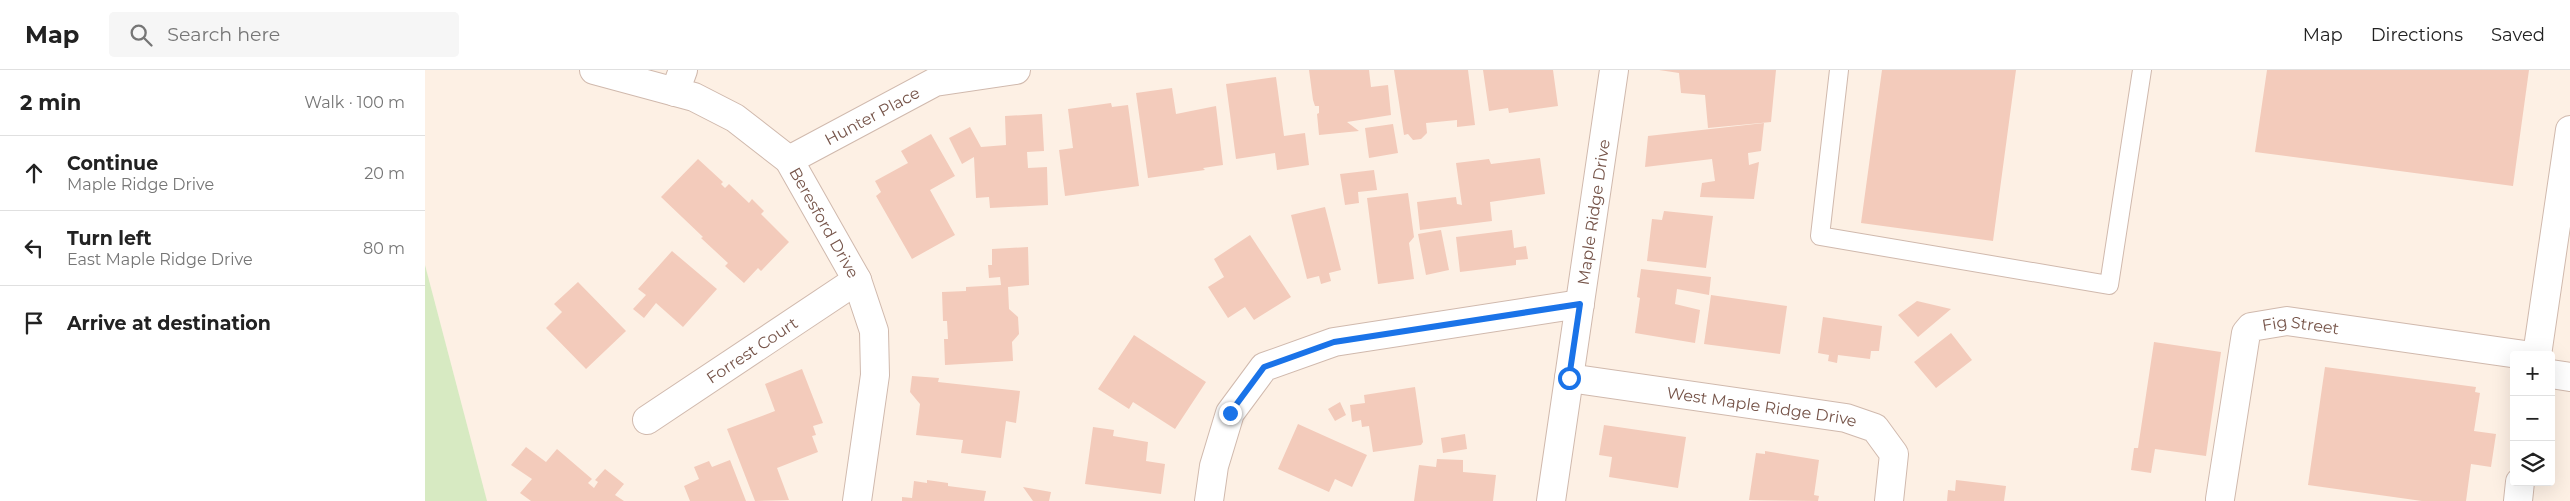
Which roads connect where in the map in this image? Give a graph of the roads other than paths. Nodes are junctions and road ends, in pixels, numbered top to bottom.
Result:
1 (594, 70) edge
2 (1015, 70) edge
3 (1614, 70) edge
4 (1839, 70) edge
5 (2142, 70) edge
6 (641, 77) edge
7 (679, 81) edge
8 (2570, 130) edge
9 (789, 160) junction
10 (857, 280) junction
11 (1580, 304) junction
12 (2538, 351) edge
13 (2510, 353) edge
14 (2555, 375) edge
15 (2570, 377) edge
16 (1569, 378) junction
17 (647, 420) dead end
18 (2520, 486) edge
19 (2222, 500) edge
20 (857, 501) edge
21 (1209, 501) edge
22 (1551, 501) edge
23 (1889, 501) edge
24 (2518, 501) edge

1 - 6 street, Beresford Drive
2 - 9 street, Hunter Place
3 - 11 street, Maple Ridge Drive
4 - 5 lane
6 - 7 street, Beresford Drive
7 - 9 street, Beresford Drive
8 - 12 street
9 - 10 street, Beresford Drive
10 - 17 street, Forrest Court
10 - 20 street, Beresford Drive
11 - 16 street, Maple Ridge Drive
11 - 21 street
13 - 19 street, Fig Street
14 - 15 street
16 - 22 street, Maple Ridge Drive
16 - 23 street, West Maple Ridge Drive
18 - 24 street

